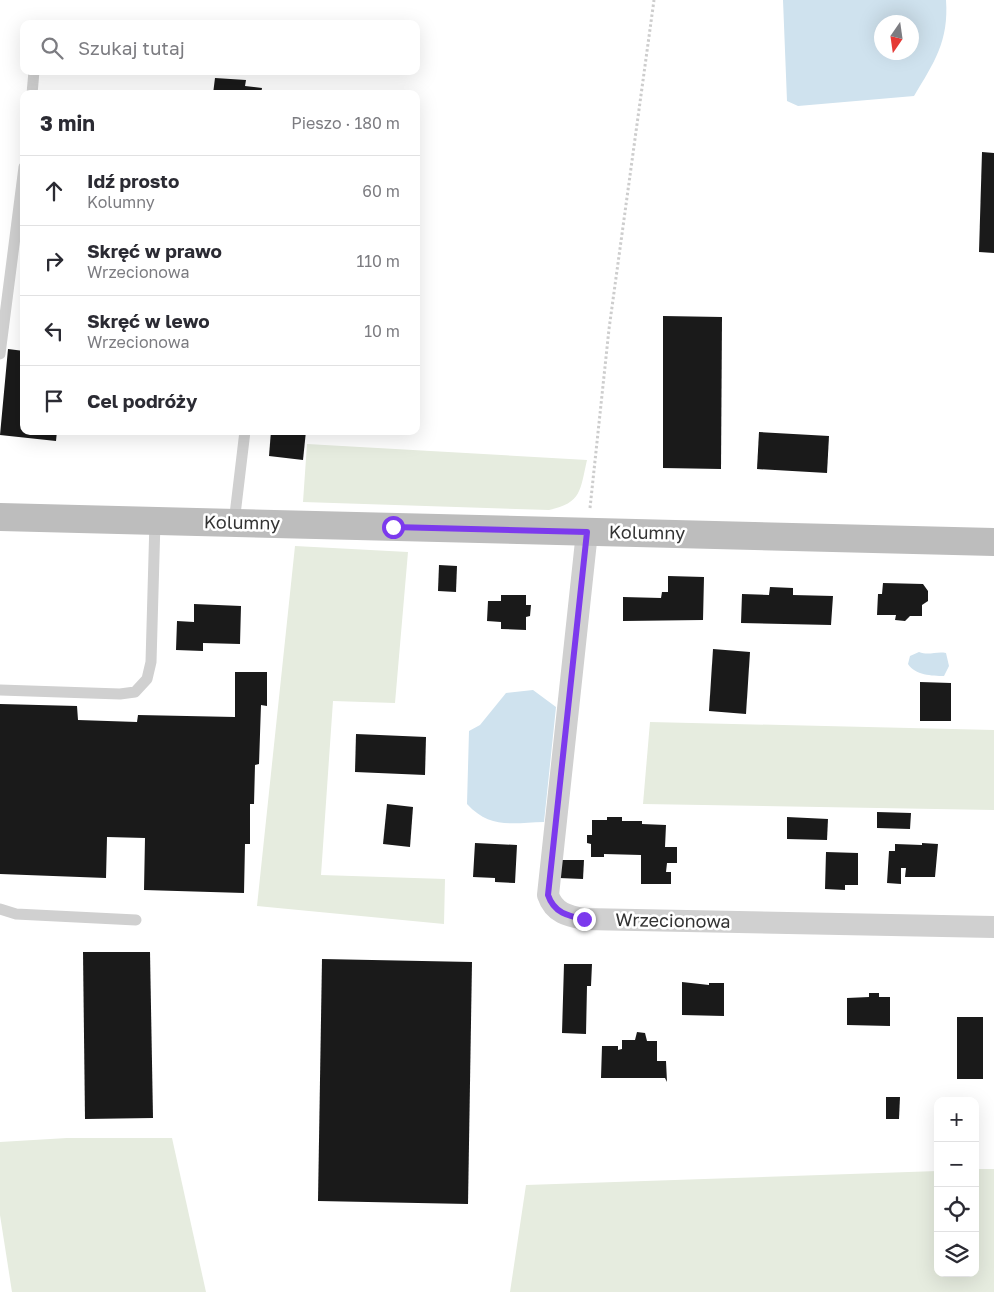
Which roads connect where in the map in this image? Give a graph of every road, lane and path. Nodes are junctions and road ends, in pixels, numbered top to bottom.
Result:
1 (654, 0) edge
2 (34, 75) edge
3 (32, 90) edge
4 (20, 198) edge
5 (0, 354) edge
6 (244, 435) edge
7 (0, 517) edge
8 (155, 521) junction
9 (234, 523) junction
10 (587, 532) junction
11 (994, 542) edge
12 (0, 690) edge
13 (0, 909) edge
14 (136, 920) dead end
15 (994, 927) edge

1 - 10 path
2 - 3 lane
4 - 5 lane
6 - 9 lane
7 - 8 street, Kolumny
8 - 9 street, Kolumny
8 - 12 lane
9 - 10 street, Kolumny
10 - 11 street, Kolumny
10 - 15 street, Wrzecionowa
13 - 14 lane

